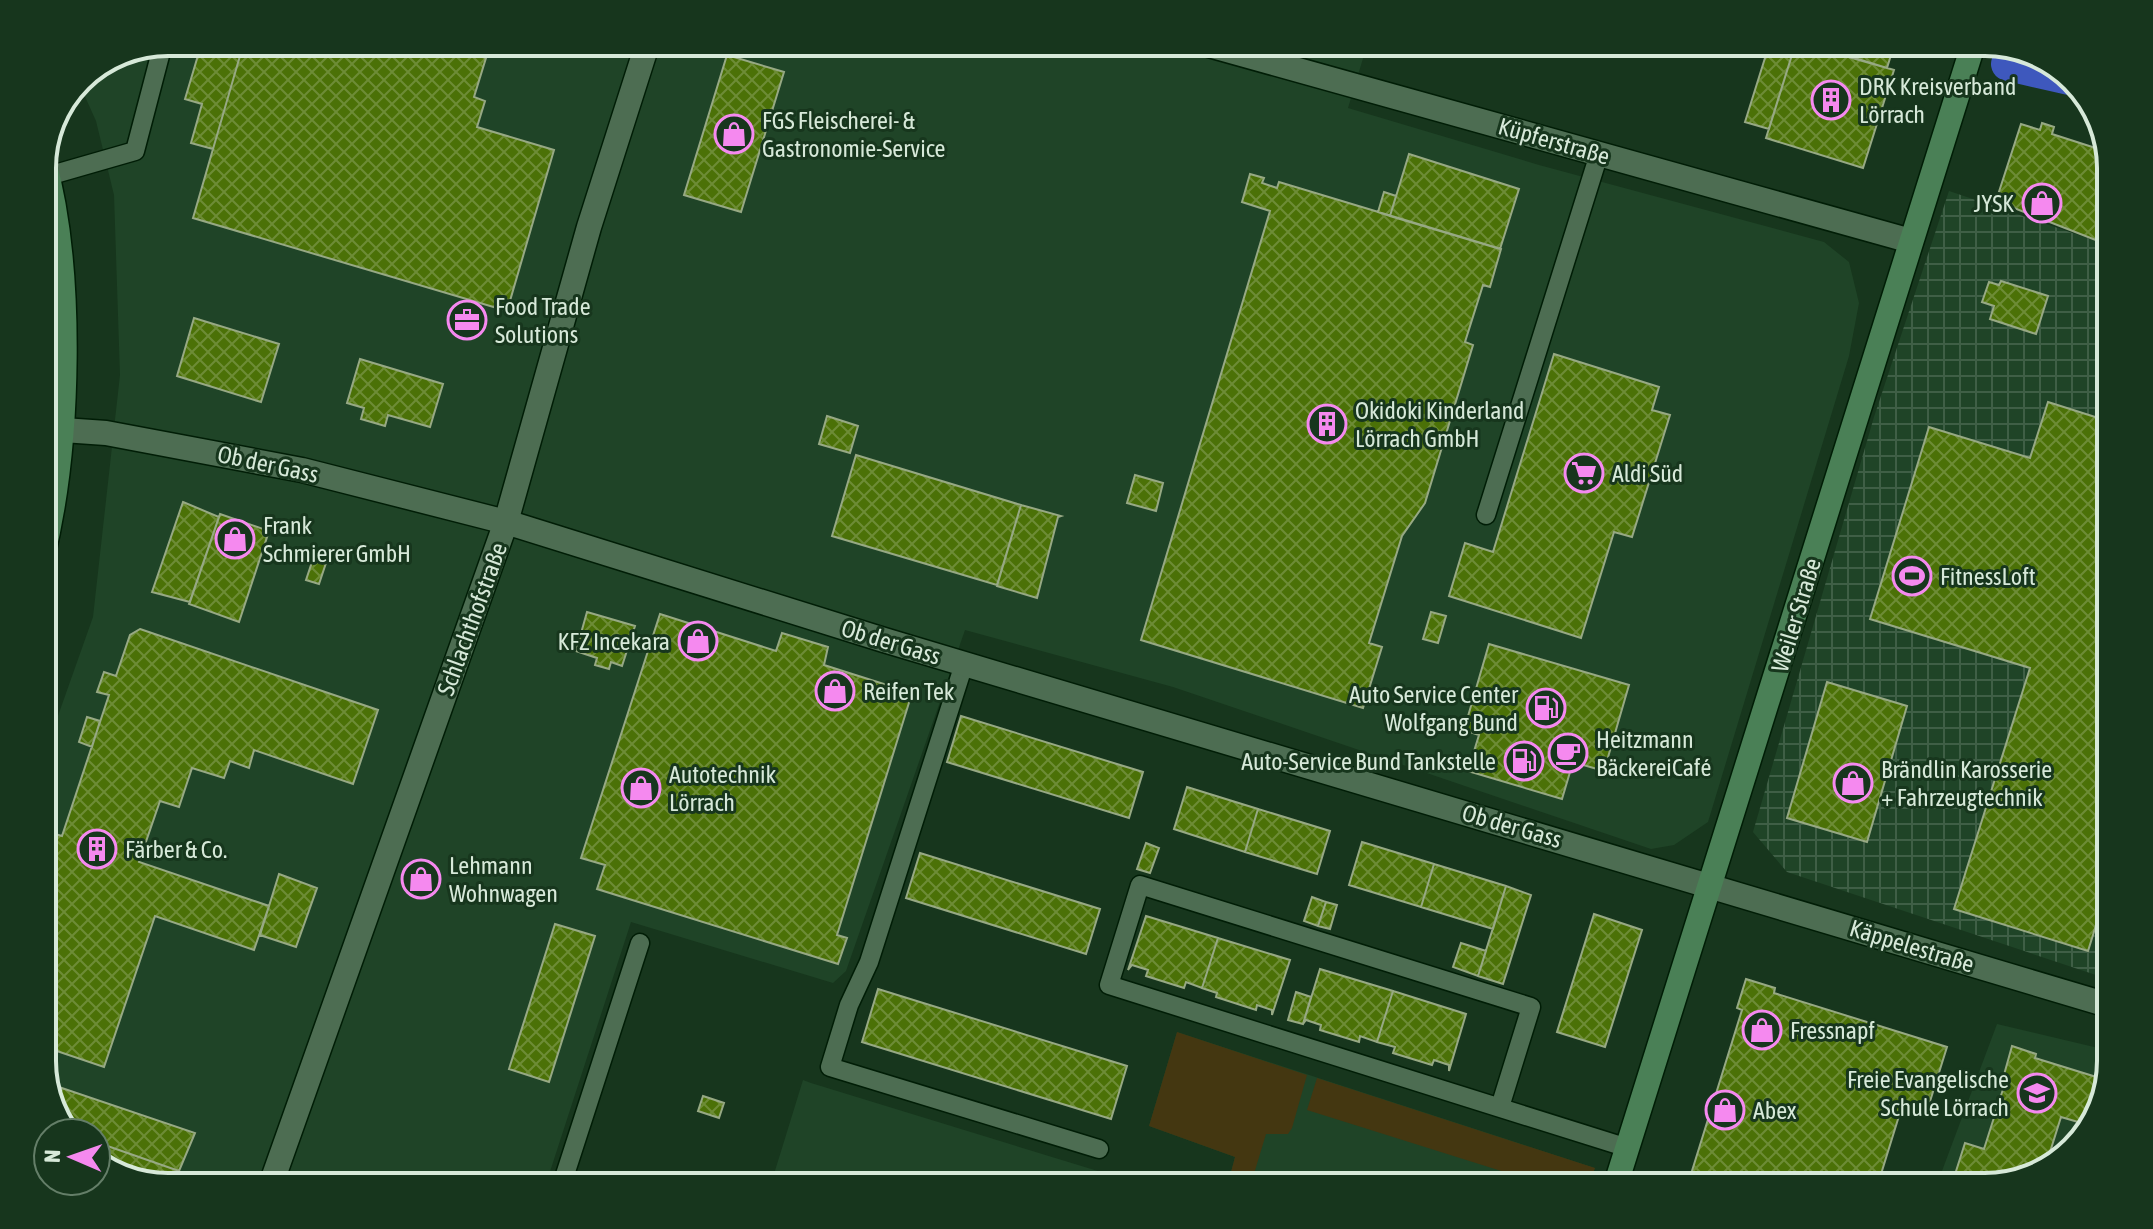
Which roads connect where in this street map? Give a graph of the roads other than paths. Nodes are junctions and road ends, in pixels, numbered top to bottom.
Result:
1 (644, 56) edge
2 (1248, 56) edge
3 (1970, 56) edge
4 (160, 57) edge
5 (1599, 154) junction
6 (56, 165) edge
7 (56, 233) edge
8 (1911, 241) junction
9 (63, 430) junction
10 (56, 482) edge
11 (1486, 515) dead end
12 (506, 522) junction
13 (964, 664) junction
14 (1712, 885) junction
15 (640, 943) dead end
16 (2097, 1002) edge
17 (1500, 1107) junction
18 (1628, 1148) junction
19 (1099, 1149) dead end
20 (275, 1173) edge
21 (566, 1173) edge
22 (1620, 1173) edge

1 - 12 street, Schlachthofstraße
2 - 5 street, Küpferstraße
3 - 8 street, Weiler Straße
4 - 6 lane
5 - 8 street, Küpferstraße
5 - 11 lane
7 - 9 street
8 - 14 street, Weiler Straße
9 - 10 street
9 - 12 street, Ob der Gass
12 - 13 street, Ob der Gass
12 - 20 street, Schlachthofstraße
13 - 14 street, Ob der Gass
13 - 19 lane
14 - 16 street, Käppelestraße
14 - 18 street, Weiler Straße
15 - 21 lane
17 - 17 lane
17 - 18 lane
18 - 22 street, Weiler Straße

